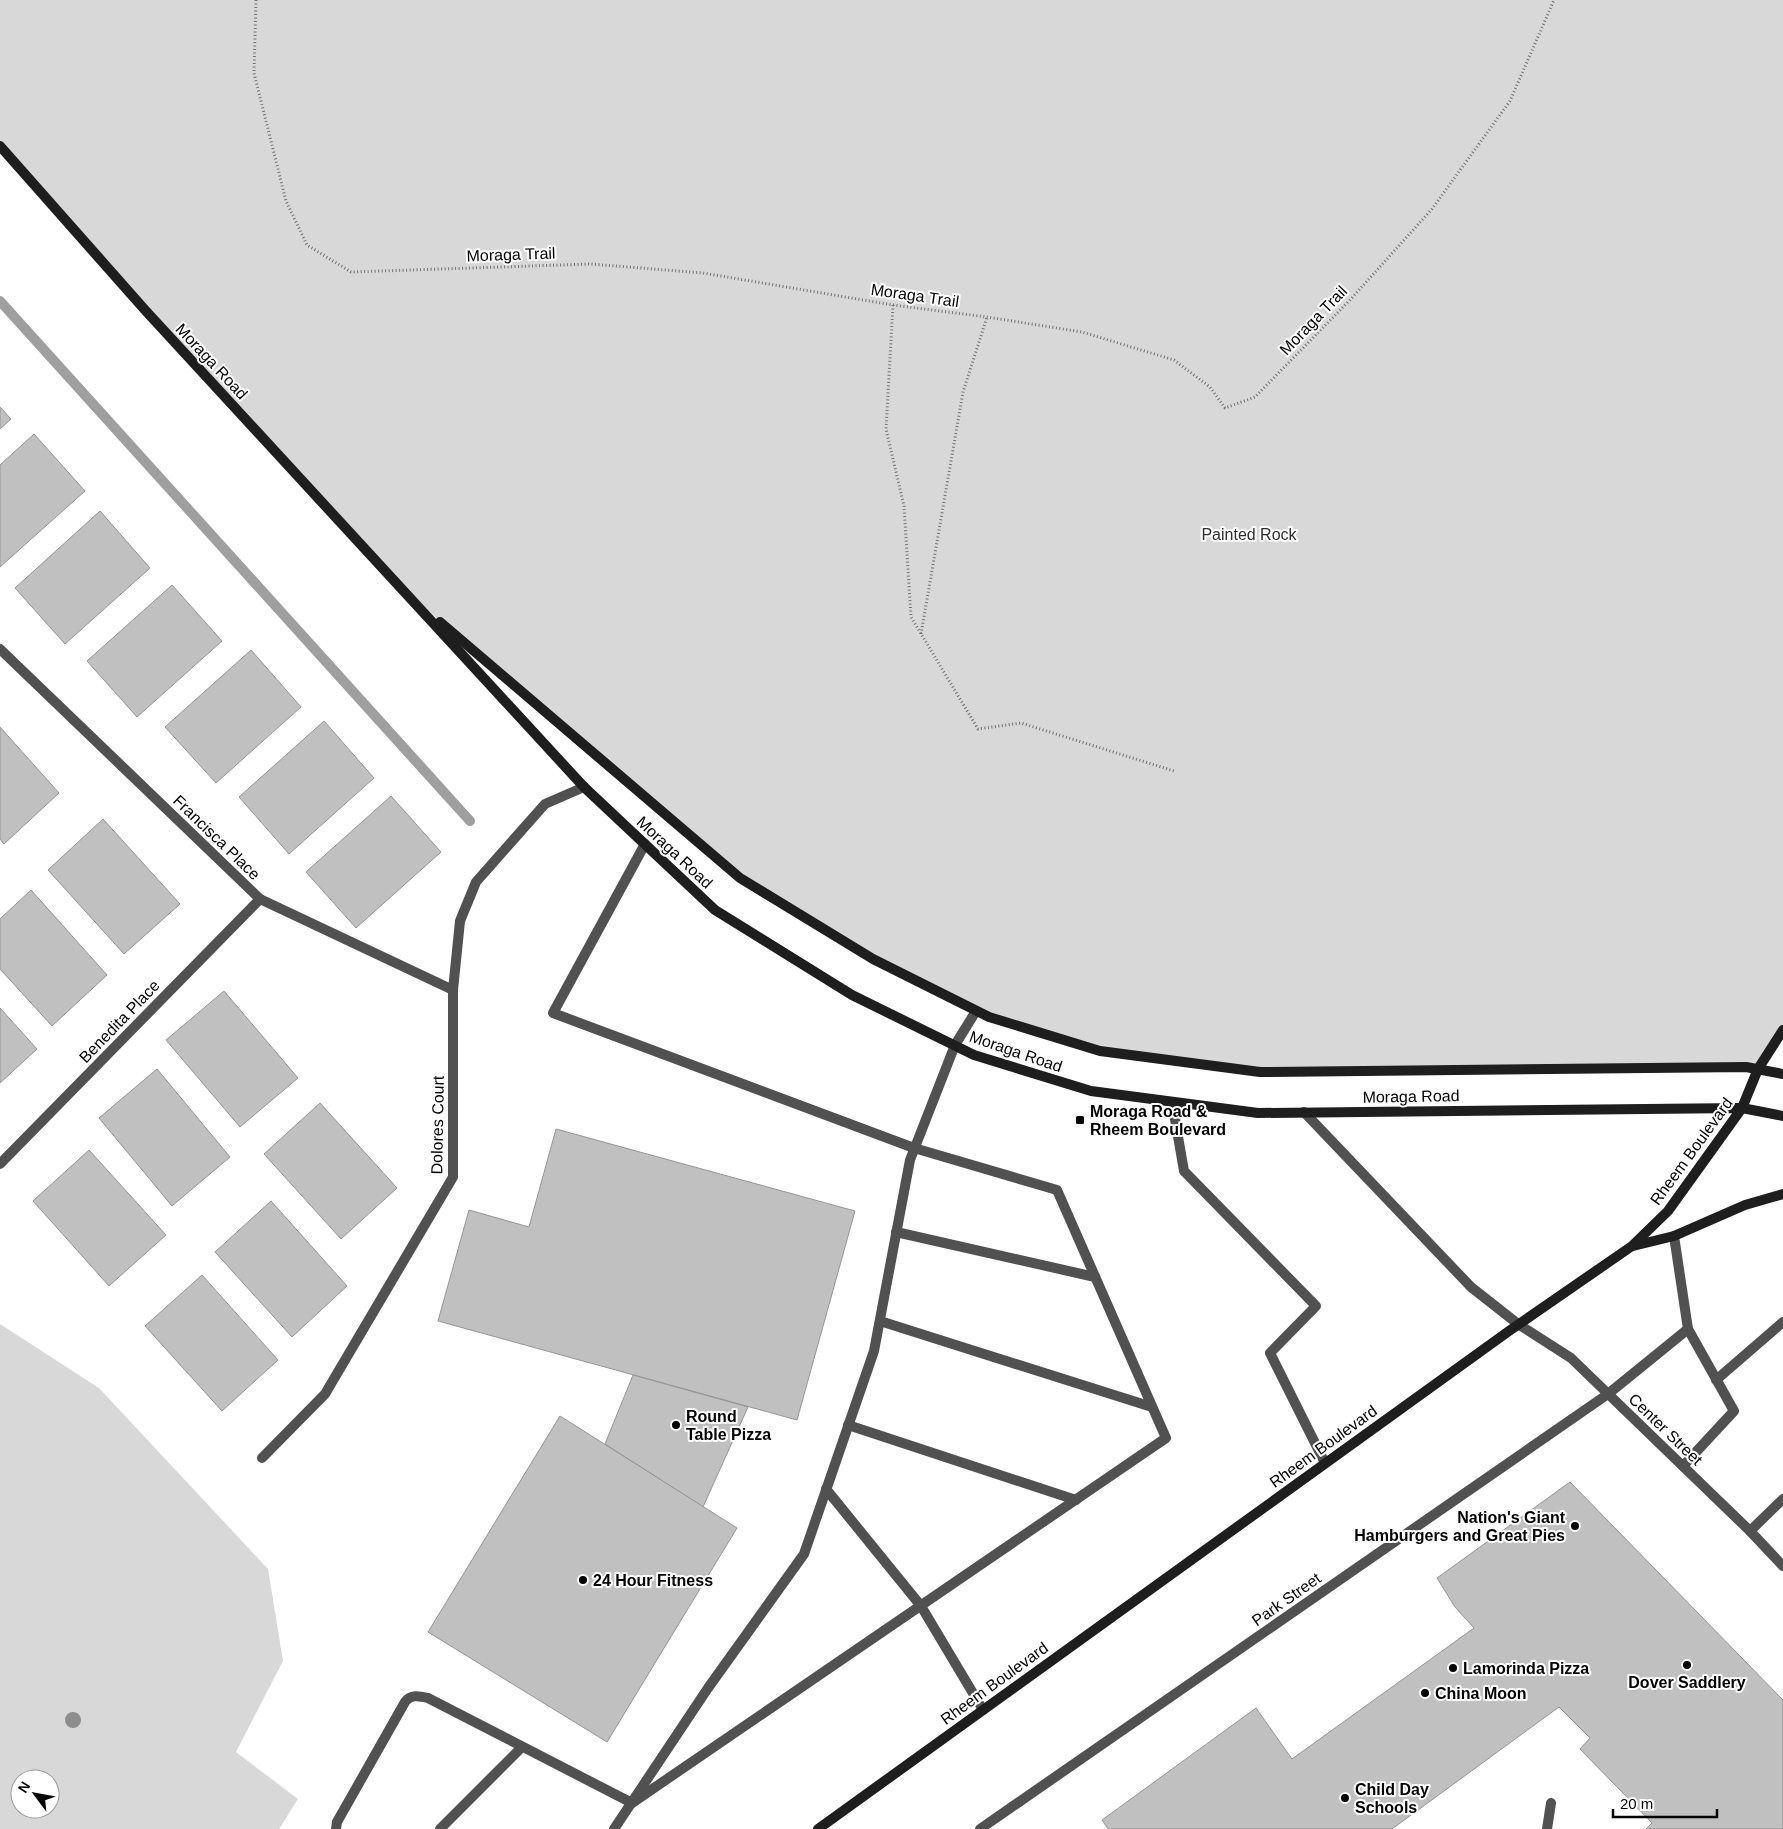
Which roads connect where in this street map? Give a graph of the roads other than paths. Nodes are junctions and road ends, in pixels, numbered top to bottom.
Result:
1 (0, 146) edge
2 (407, 594) junction
3 (0, 649) edge
4 (584, 787) junction
5 (645, 844) junction
6 (260, 899) junction
7 (453, 990) junction
8 (976, 1010) junction
9 (1783, 1030) edge
10 (955, 1046) junction
11 (1758, 1069) junction
12 (1783, 1074) edge
13 (1172, 1102) junction
14 (1742, 1108) junction
15 (1304, 1112) junction
16 (1783, 1116) edge
17 (914, 1148) junction
18 (0, 1164) edge
19 (1783, 1194) edge
20 (896, 1232) junction
21 (1674, 1236) junction
22 (1632, 1246) junction
23 (1095, 1276) junction
24 (880, 1321) junction
25 (1783, 1322) edge
26 (1518, 1324) junction
27 (1688, 1329) junction
28 (1716, 1380) junction
29 (1608, 1394) junction
30 (1152, 1407) junction
31 (848, 1425) junction
32 (262, 1458) dead end
33 (1325, 1463) junction
34 (1683, 1466) junction
35 (826, 1489) junction
36 (1783, 1499) edge
37 (1076, 1500) junction
38 (1750, 1531) junction
39 (1783, 1566) edge
40 (921, 1606) junction
41 (983, 1710) junction
42 (522, 1747) junction
43 (632, 1803) junction
44 (1551, 1803) dead end
45 (336, 1829) edge
46 (440, 1829) edge
47 (614, 1829) edge
48 (818, 1829) edge
49 (980, 1829) edge
50 (1547, 1829) edge

1 - 2 main road, Moraga Road
2 - 4 main road, Moraga Road
2 - 8 main road, Moraga Road
3 - 6 street, Francisca Place
4 - 5 main road, Moraga Road
4 - 7 street, Dolores Court
5 - 10 main road, Moraga Road
5 - 17 street
6 - 7 street, Francisca Place
6 - 18 street, Benedita Place
7 - 32 street, Dolores Court
8 - 10 street
8 - 11 main road, Moraga Road
9 - 11 main road, Rheem Boulevard
10 - 13 main road, Moraga Road
10 - 17 street
11 - 12 main road, Moraga Road
11 - 14 main road, Rheem Boulevard
13 - 15 main road, Moraga Road
13 - 33 street
14 - 15 main road, Moraga Road
14 - 16 main road, Moraga Road
14 - 22 main road, Rheem Boulevard
15 - 26 street, Center Street
17 - 20 street
17 - 23 street
19 - 21 main road
20 - 23 street
20 - 24 street
21 - 22 main road
21 - 27 street
22 - 26 main road, Rheem Boulevard
23 - 30 street
24 - 30 street
24 - 31 street
25 - 28 street
26 - 29 street, Center Street
26 - 33 main road, Rheem Boulevard
27 - 28 street
27 - 29 street, Park Street
28 - 34 street
29 - 34 street, Center Street
29 - 49 street, Park Street
30 - 37 street
31 - 35 street
31 - 37 street
33 - 41 main road, Rheem Boulevard
34 - 38 street, Center Street
35 - 40 street
35 - 43 street
36 - 38 street
37 - 40 street
38 - 39 street, Center Street
40 - 41 street
40 - 43 street
41 - 48 main road, Rheem Boulevard
42 - 43 street
42 - 45 street
42 - 46 street
43 - 47 street
44 - 50 street

